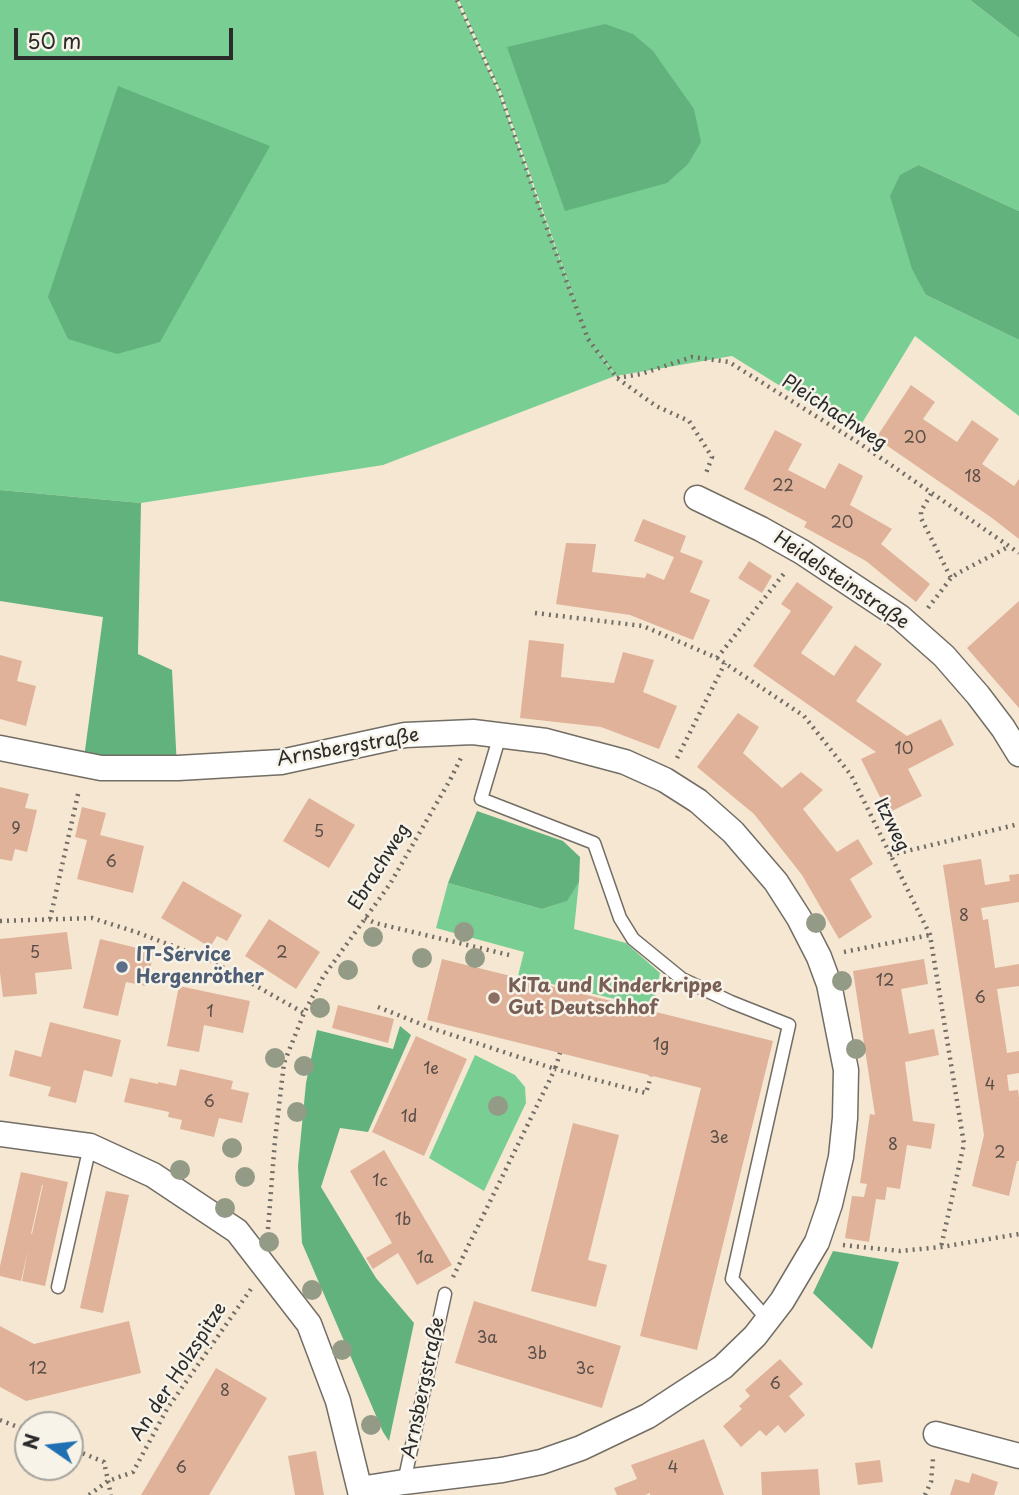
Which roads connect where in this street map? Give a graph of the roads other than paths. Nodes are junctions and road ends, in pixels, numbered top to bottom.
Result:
1 (697, 498) road end
2 (500, 735) junction
3 (0, 748) edge
4 (1019, 754) edge
5 (1, 1136) edge
6 (90, 1146) junction
7 (58, 1287) dead end
8 (444, 1294) road end
9 (768, 1320) junction
10 (936, 1434) dead end
11 (1019, 1456) edge
12 (404, 1482) junction
13 (360, 1492) edge

1 - 4 street, Heidelsteinstraße
2 - 3 street, Arnsbergstraße
2 - 9 lane
2 - 9 street, Arnsbergstraße
5 - 6 street
6 - 7 lane
6 - 13 street
8 - 12 lane, Arnsbergstraße
9 - 12 street, Arnsbergstraße
10 - 11 street
12 - 13 street, Arnsbergstraße

